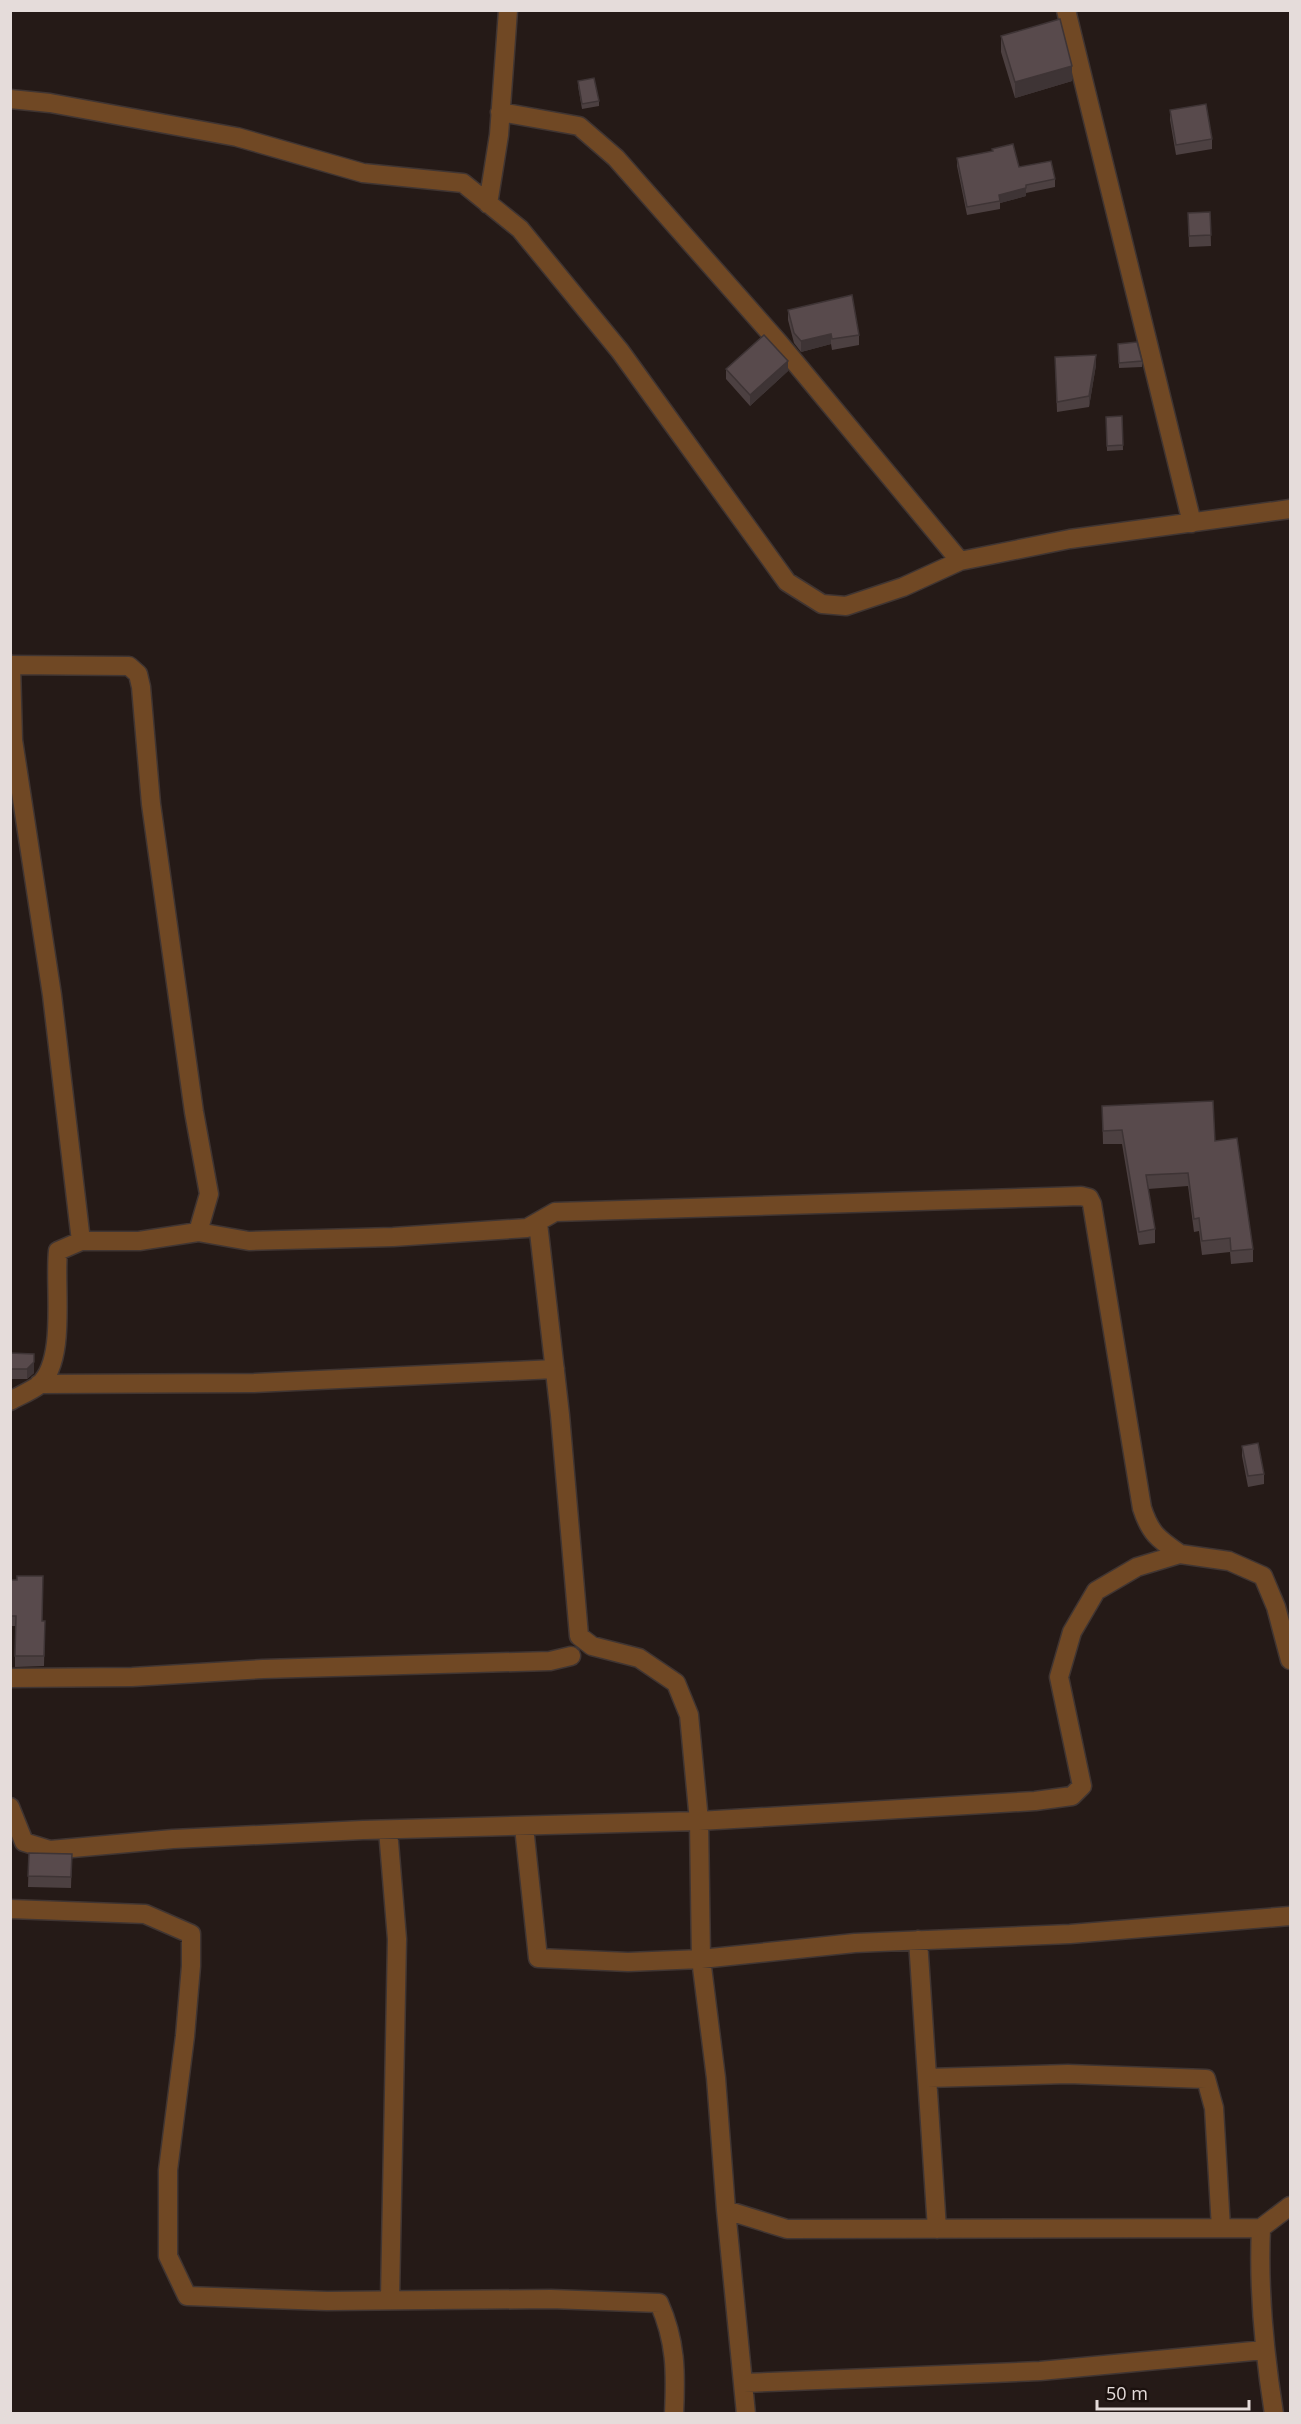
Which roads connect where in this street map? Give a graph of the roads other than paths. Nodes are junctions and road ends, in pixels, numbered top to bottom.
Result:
1 (508, 10) edge
2 (1066, 10) edge
3 (10, 99) edge
4 (500, 112) junction
5 (488, 204) junction
6 (1290, 509) edge
7 (1192, 523) junction
8 (960, 561) junction
9 (10, 665) edge
10 (16, 803) edge
11 (538, 1222) junction
12 (198, 1232) junction
13 (81, 1241) junction
14 (555, 1369) junction
15 (39, 1384) junction
16 (10, 1401) edge
17 (1180, 1554) junction
18 (571, 1656) dead end
19 (1290, 1660) edge
20 (10, 1678) edge
21 (10, 1808) edge
22 (699, 1821) junction
23 (524, 1827) junction
24 (388, 1830) junction
25 (10, 1909) edge
26 (1290, 1916) edge
27 (918, 1940) junction
28 (701, 1959) junction
29 (927, 2078) junction
30 (1290, 2206) edge
31 (726, 2210) junction
32 (1221, 2228) junction
33 (1261, 2228) junction
34 (937, 2229) junction
35 (390, 2300) junction
36 (1264, 2350) junction
37 (744, 2383) junction
38 (674, 2414) edge
39 (746, 2414) edge
40 (1274, 2414) edge

1 - 4 street
2 - 7 street
3 - 5 street
4 - 5 street
4 - 8 street
5 - 8 street
6 - 7 street
7 - 8 street
9 - 10 street
9 - 12 street
10 - 13 street
11 - 12 street
11 - 14 street
11 - 17 street
12 - 13 street
13 - 15 street
14 - 15 street
14 - 22 street
15 - 16 street
17 - 19 street
17 - 22 street
18 - 20 street
21 - 24 street
22 - 23 street
22 - 28 street
23 - 24 street
23 - 28 street
24 - 35 street
25 - 35 street
26 - 27 street
27 - 28 street
27 - 29 street
28 - 31 street
29 - 32 street
29 - 34 street
30 - 33 street
31 - 34 street
31 - 37 street
32 - 33 street
32 - 34 street
33 - 36 street
35 - 38 street
36 - 37 street
36 - 40 street
37 - 39 street

